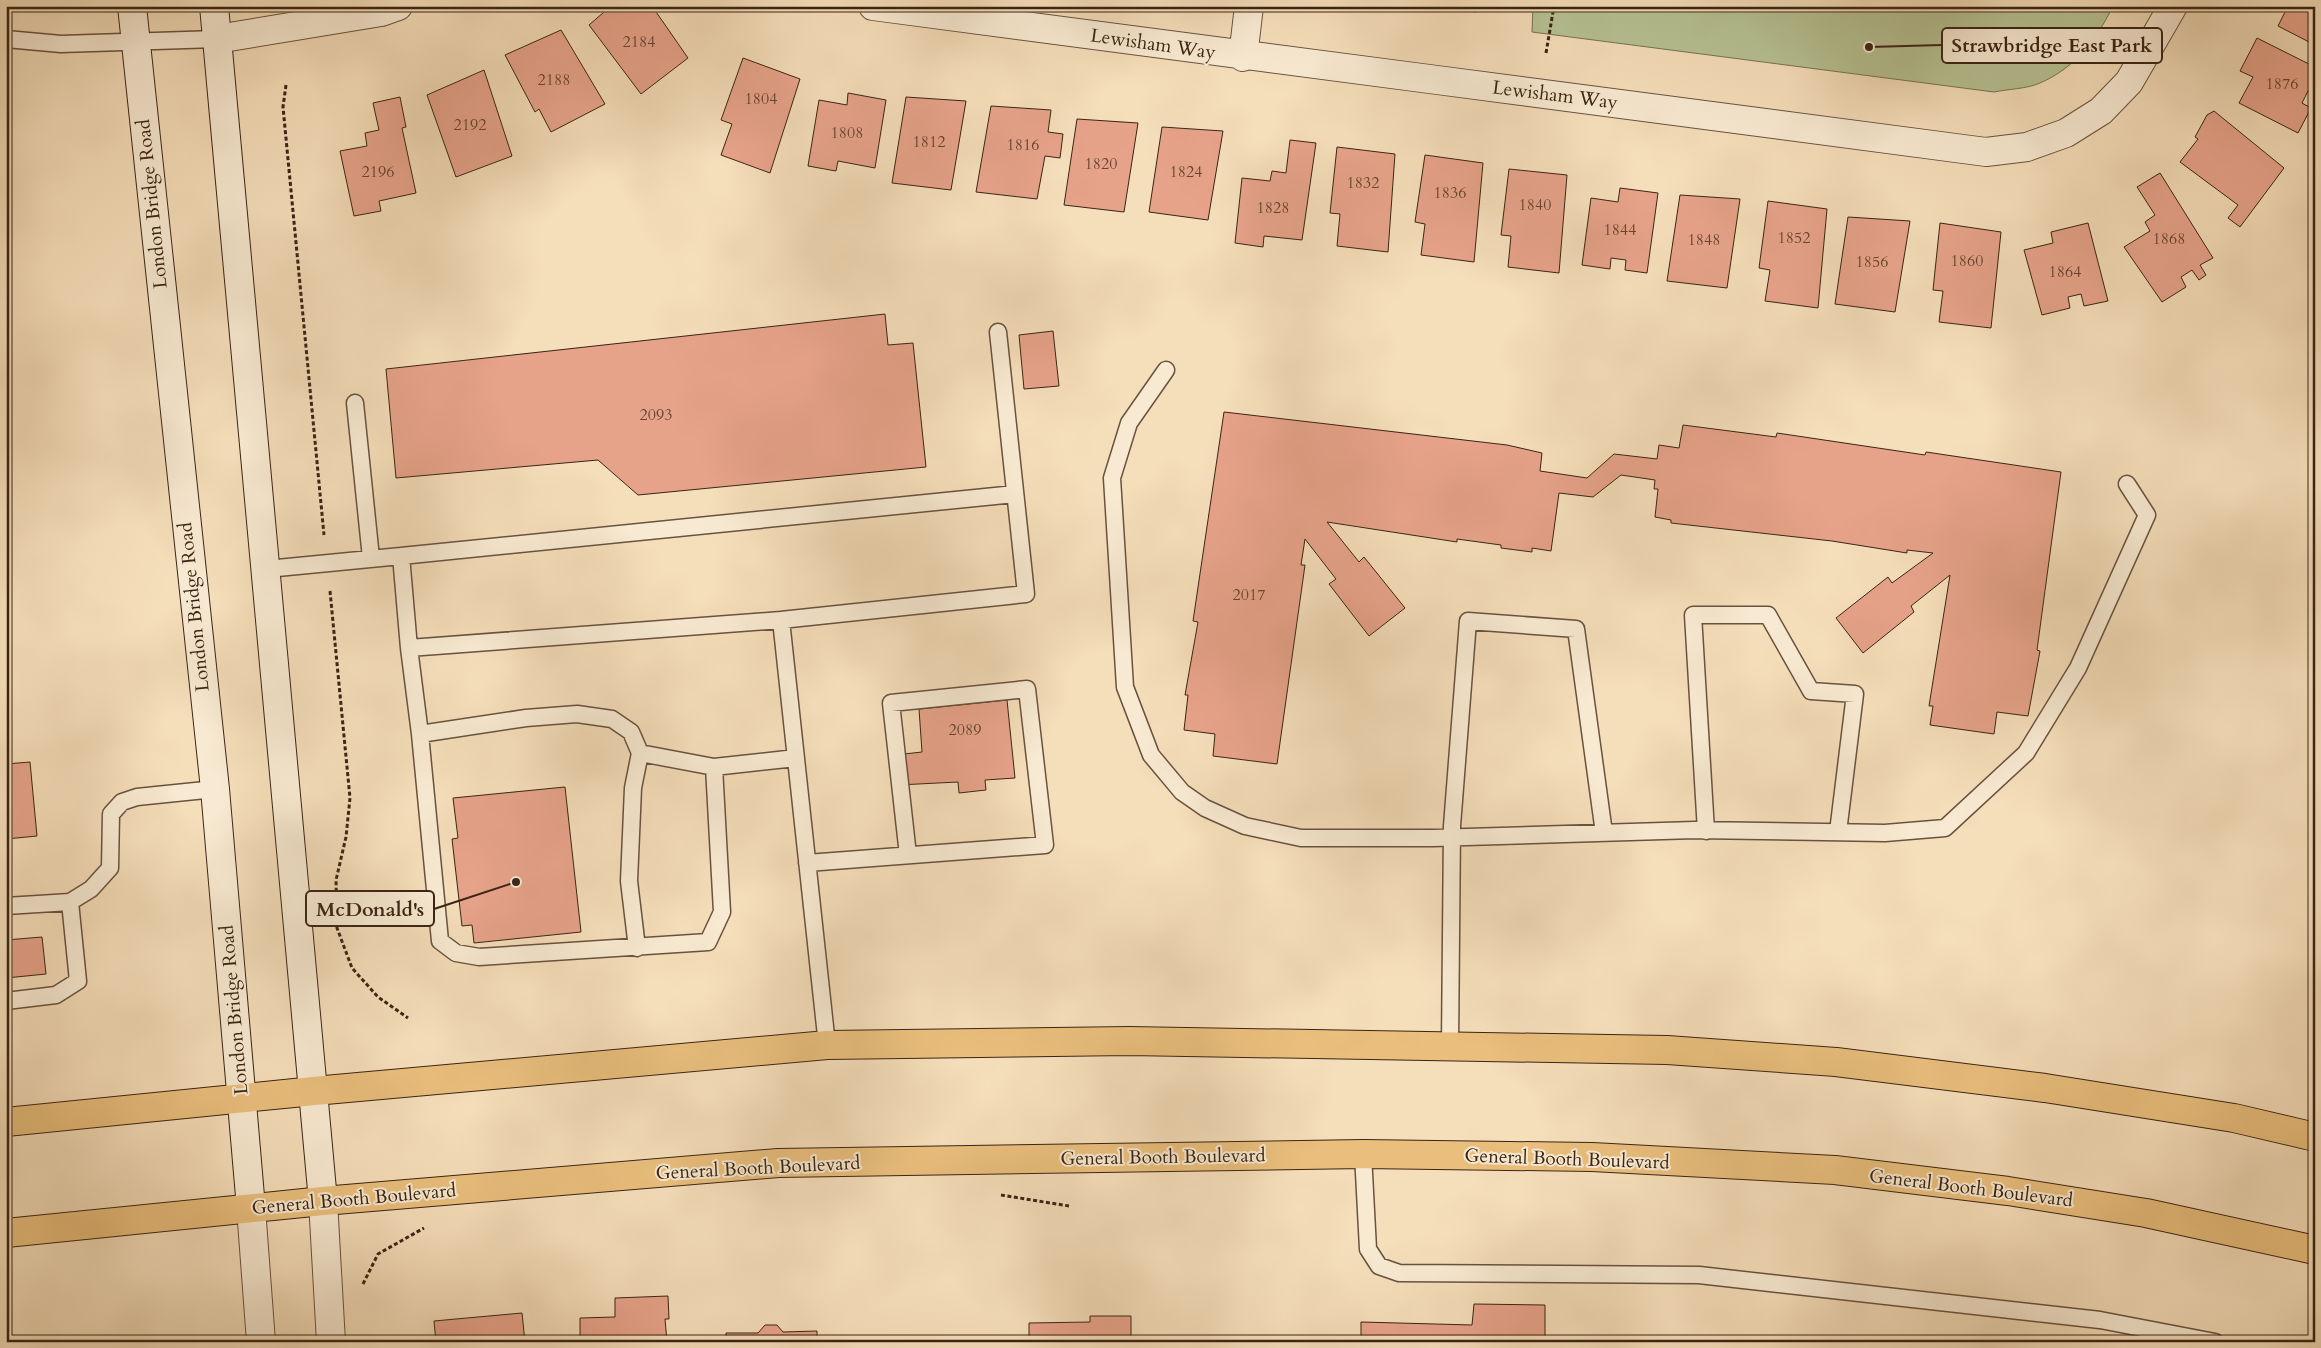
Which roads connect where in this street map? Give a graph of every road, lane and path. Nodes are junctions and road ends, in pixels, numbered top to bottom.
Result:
1 (132, 6) edge
2 (214, 6) edge
3 (398, 6) edge
4 (873, 6) edge
5 (1250, 6) edge
6 (1554, 6) edge
7 (2173, 6) edge
8 (6, 39) edge
9 (217, 39) junction
10 (135, 41) junction
11 (1546, 53) dead end
12 (1243, 57) junction
13 (998, 332) dead end
14 (1166, 370) dead end
15 (355, 403) dead end
16 (2127, 484) dead end
17 (1015, 494) junction
18 (401, 556) junction
19 (371, 558) junction
20 (266, 569) junction
21 (781, 620) junction
22 (409, 648) junction
23 (420, 734) junction
24 (640, 753) junction
25 (796, 758) junction
26 (714, 767) junction
27 (215, 789) junction
28 (1706, 831) junction
29 (1838, 832) junction
30 (1604, 833) junction
31 (1452, 838) junction
32 (908, 855) junction
33 (807, 863) junction
34 (70, 902) junction
35 (6, 906) edge
36 (637, 948) junction
37 (6, 1001) edge
38 (827, 1045) junction
39 (1450, 1046) junction
40 (314, 1091) junction
41 (242, 1098) junction
42 (6, 1122) edge
43 (2315, 1137) edge
44 (1364, 1154) junction
45 (999, 1195) dead end
46 (323, 1201) junction
47 (1069, 1206) dead end
48 (251, 1208) junction
49 (430, 1224) dead end
50 (6, 1233) edge
51 (2315, 1250) edge
52 (363, 1294) dead end
53 (261, 1342) edge
54 (331, 1342) edge
55 (2215, 1342) edge

1 - 10 main road, London Bridge Road
2 - 9 main road
3 - 9 main road
4 - 12 main road, Lewisham Way
5 - 12 main road
6 - 11 path
7 - 12 main road, Lewisham Way
8 - 10 lane
9 - 10 lane
9 - 20 main road
10 - 27 main road, London Bridge Road
13 - 17 lane
14 - 31 lane
15 - 19 lane
16 - 29 lane
17 - 18 lane
17 - 21 lane
18 - 19 lane
18 - 22 lane
19 - 20 lane
20 - 40 main road
21 - 22 lane
21 - 25 lane
22 - 23 lane
23 - 24 lane
23 - 36 lane
24 - 26 lane
24 - 36 lane
25 - 26 lane
25 - 33 lane
26 - 36 lane
27 - 34 lane
27 - 41 main road, London Bridge Road
28 - 29 lane
28 - 29 lane
28 - 30 lane
30 - 31 lane
30 - 31 lane
31 - 39 lane
32 - 32 lane
32 - 33 lane
33 - 38 lane
34 - 35 lane
34 - 37 lane
38 - 39 highway
38 - 40 highway
39 - 43 highway
40 - 41 highway
40 - 46 main road
41 - 42 highway
41 - 48 main road, London Bridge Road
44 - 46 highway, General Booth Boulevard
44 - 51 highway, General Booth Boulevard
44 - 55 lane
45 - 47 path
46 - 48 highway, General Booth Boulevard
46 - 54 main road
48 - 50 highway, General Booth Boulevard
48 - 53 main road, London Bridge Road
49 - 52 path

